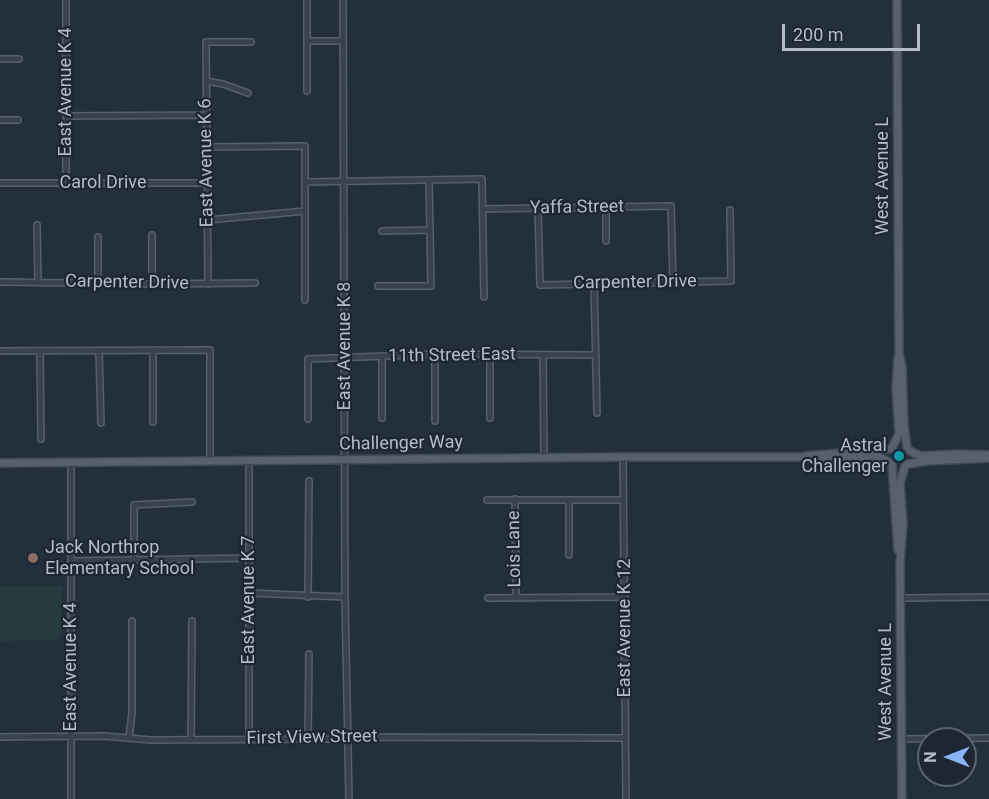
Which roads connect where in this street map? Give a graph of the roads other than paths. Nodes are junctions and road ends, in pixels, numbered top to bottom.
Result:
1 (66, 0) edge
2 (307, 0) edge
3 (343, 0) edge
4 (897, 0) edge
5 (307, 41) junction
6 (343, 41) junction
7 (251, 42) dead end
8 (0, 59) edge
9 (19, 59) dead end
10 (206, 81) junction
11 (307, 91) dead end
12 (248, 93) dead end
13 (206, 115) junction
14 (66, 116) junction
15 (0, 120) edge
16 (18, 120) dead end
17 (206, 147) junction
18 (429, 180) junction
19 (345, 181) junction
20 (305, 182) junction
21 (0, 183) edge
22 (207, 183) junction
23 (66, 184) junction
24 (606, 207) junction
25 (538, 208) junction
26 (482, 210) junction
27 (730, 210) dead end
28 (305, 211) junction
29 (208, 220) junction
30 (38, 225) dead end
31 (430, 230) junction
32 (382, 231) dead end
33 (152, 235) dead end
34 (98, 237) dead end
35 (606, 241) dead end
36 (0, 282) edge
37 (38, 282) junction
38 (98, 282) junction
39 (673, 282) junction
40 (255, 283) dead end
41 (152, 284) junction
42 (208, 284) junction
43 (594, 284) junction
44 (378, 286) dead end
45 (484, 297) dead end
46 (305, 300) dead end
47 (153, 350) junction
48 (0, 351) edge
49 (40, 351) junction
50 (99, 351) junction
51 (899, 353) junction
52 (435, 354) junction
53 (490, 354) junction
54 (596, 354) junction
55 (543, 355) junction
56 (345, 357) junction
57 (382, 357) junction
58 (597, 413) dead end
59 (382, 418) dead end
60 (490, 418) dead end
61 (308, 419) dead end
62 (435, 421) dead end
63 (153, 422) dead end
64 (101, 423) dead end
65 (41, 439) dead end
66 (892, 447) junction
67 (908, 449) junction
68 (623, 457) junction
69 (803, 457) junction
70 (989, 457) edge
71 (544, 458) junction
72 (344, 460) junction
73 (210, 462) junction
74 (249, 462) junction
75 (0, 463) edge
76 (71, 463) junction
77 (890, 464) junction
78 (906, 465) junction
79 (309, 481) dead end
80 (514, 499) junction
81 (487, 500) dead end
82 (569, 500) junction
83 (623, 500) junction
84 (192, 502) dead end
85 (569, 555) dead end
86 (249, 558) junction
87 (134, 560) junction
88 (72, 561) junction
89 (900, 564) junction
90 (249, 593) junction
91 (308, 597) junction
92 (345, 597) junction
93 (625, 597) junction
94 (989, 597) edge
95 (488, 598) dead end
96 (516, 598) junction
97 (901, 598) junction
98 (132, 621) dead end
99 (192, 621) dead end
100 (309, 654) dead end
101 (71, 736) junction
102 (0, 737) edge
103 (129, 737) junction
104 (348, 738) junction
105 (625, 738) junction
106 (989, 738) edge
107 (249, 739) junction
108 (308, 739) junction
109 (901, 739) junction
110 (191, 740) junction
111 (72, 799) edge
112 (349, 799) edge
113 (626, 799) edge
114 (902, 799) edge

1 - 14 street, East Avenue K 4
2 - 5 street
3 - 6 street, East Avenue K 8
4 - 51 main road, West Avenue L
5 - 6 street
5 - 11 street
6 - 19 street, East Avenue K 8
7 - 10 street, East Avenue K 6
8 - 9 street
10 - 12 street
10 - 13 street, East Avenue K 6
13 - 14 street
13 - 17 street, East Avenue K 6
14 - 23 street, East Avenue K 4
15 - 16 street
17 - 20 street
17 - 22 street, East Avenue K 6
18 - 19 street
18 - 26 street
18 - 31 street
19 - 20 street
19 - 56 street, East Avenue K 8
20 - 28 street
21 - 23 street, Carol Drive
22 - 23 street, Carol Drive
22 - 29 street, East Avenue K 6
24 - 25 street, Yaffa Street
24 - 35 street
24 - 39 street, Yaffa Street
25 - 26 street, Yaffa Street
25 - 43 street, Carpenter Drive
26 - 45 street
27 - 39 street, Carpenter Drive
28 - 29 street
28 - 46 street
29 - 42 street, East Avenue K 6
30 - 37 street
31 - 32 street
31 - 44 street
33 - 41 street
34 - 38 street
36 - 37 street, Carpenter Drive
37 - 38 street, Carpenter Drive
38 - 41 street, Carpenter Drive
39 - 43 street, Carpenter Drive
40 - 42 street, Carpenter Drive
41 - 42 street, Carpenter Drive
43 - 54 street
47 - 50 street
47 - 63 street
47 - 73 street
48 - 49 street
49 - 50 street
49 - 65 street
50 - 64 street
51 - 66 main road, West Avenue L
51 - 67 main road, West Avenue L
52 - 53 street, 11th Street East
52 - 57 street, 11th Street East
52 - 62 street
53 - 55 street, 11th Street East
53 - 60 street
54 - 55 street, 11th Street East
54 - 58 street
55 - 71 street
56 - 57 street, 11th Street East
56 - 61 street, 11th Street East
56 - 72 street, East Avenue K 8
57 - 59 street
66 - 67 main road
66 - 69 main road, Challenger Way
66 - 77 main road
67 - 70 main road
67 - 78 main road
68 - 69 main road, Challenger Way
68 - 71 main road, Challenger Way
68 - 83 street, East Avenue K 12
69 - 77 main road, Challenger Way
70 - 78 main road
71 - 72 main road, Challenger Way
72 - 74 main road, Challenger Way
72 - 92 street, East Avenue K 8
73 - 74 main road, Challenger Way
73 - 76 main road, Challenger Way
74 - 86 street, East Avenue K 7
75 - 76 main road, Challenger Way
76 - 88 street, East Avenue K 4
77 - 78 main road
77 - 89 main road, West Avenue L
78 - 89 main road, West Avenue L
79 - 91 street
80 - 81 street
80 - 82 street
80 - 96 street, Lois Lane
82 - 83 street
82 - 85 street
83 - 93 street, East Avenue K 12
84 - 87 street
86 - 87 street
86 - 90 street, East Avenue K 7
87 - 88 street
88 - 101 street, East Avenue K 4
89 - 97 main road, West Avenue L
90 - 91 street
90 - 107 street, East Avenue K 7
91 - 92 street
92 - 104 street, East Avenue K 8
93 - 96 street
93 - 105 street, East Avenue K 12
94 - 97 street
95 - 96 street
97 - 109 main road, West Avenue L
98 - 103 street
99 - 110 street
100 - 108 street
101 - 102 street, First View Street
101 - 103 street, First View Street
101 - 111 street, East Avenue K 4
103 - 110 street, First View Street
104 - 105 street, First View Street
104 - 108 street, First View Street
104 - 112 street, East Avenue K 8
105 - 113 street, East Avenue K 12
106 - 109 street
107 - 108 street, First View Street
107 - 110 street, First View Street
109 - 114 main road, West Avenue L

